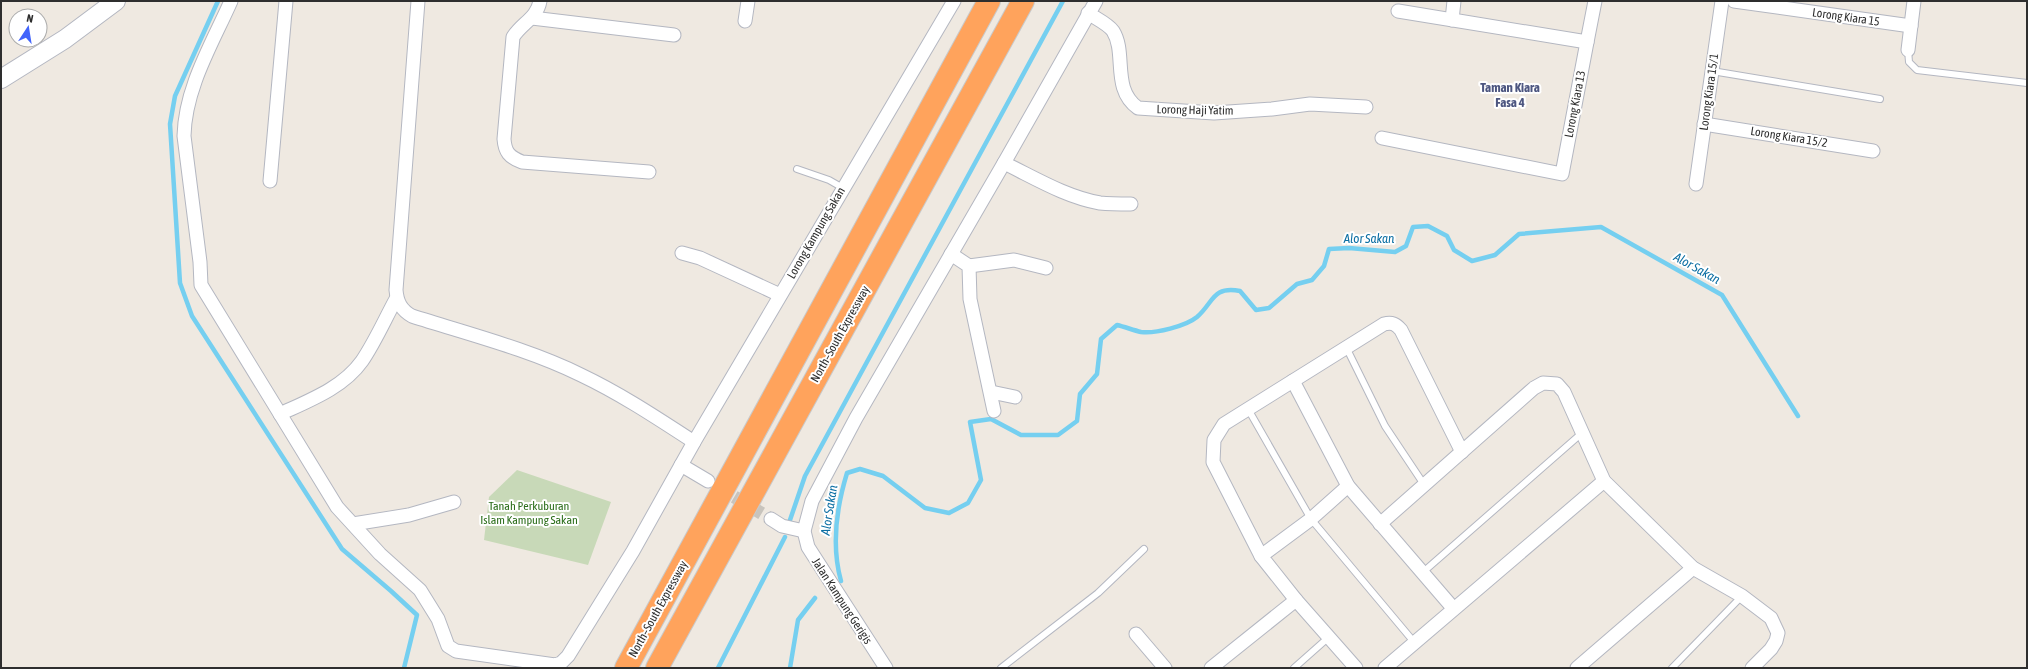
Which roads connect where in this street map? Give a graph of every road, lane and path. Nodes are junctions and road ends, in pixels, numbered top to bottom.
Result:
1 (116, 1) edge
2 (231, 1) edge
3 (286, 1) edge
4 (418, 1) edge
5 (540, 1) edge
6 (748, 1) edge
7 (954, 1) edge
8 (989, 1) edge
9 (1023, 1) edge
10 (1096, 1) edge
11 (1454, 1) edge
12 (1595, 1) edge
13 (1722, 1) edge
14 (1734, 1) edge
15 (1914, 1) edge
16 (1778, 4) edge
17 (1398, 11) dead end
18 (1088, 12) junction
19 (532, 18) junction
20 (1452, 20) junction
21 (745, 21) dead end
22 (1911, 26) junction
23 (674, 35) dead end
24 (1587, 42) junction
25 (1908, 50) joint
26 (1712, 71) junction
27 (1, 79) edge
28 (2027, 83) edge
29 (1880, 99) dead end
30 (1366, 107) dead end
31 (1704, 124) junction
32 (1382, 138) dead end
33 (1873, 151) dead end
34 (1004, 163) junction
35 (798, 169) dead end
36 (649, 172) dead end
37 (270, 181) dead end
38 (1696, 184) dead end
39 (843, 188) junction
40 (1131, 204) dead end
41 (682, 253) dead end
42 (951, 254) junction
43 (969, 266) junction
44 (1046, 268) dead end
45 (780, 295) junction
46 (396, 299) junction
47 (1346, 347) junction
48 (1293, 381) junction
49 (991, 392) junction
50 (1015, 397) dead end
51 (1248, 410) junction
52 (994, 411) dead end
53 (280, 414) junction
54 (1584, 432) junction
55 (694, 442) junction
56 (1462, 452) junction
57 (681, 465) junction
58 (708, 481) tunnel mouth
59 (1604, 481) junction
60 (1348, 486) junction
61 (1425, 486) junction
62 (454, 502) dead end
63 (771, 519) tunnel mouth
64 (1311, 519) junction
65 (353, 524) junction
66 (1380, 524) junction
67 (804, 531) junction
68 (1144, 549) dead end
69 (1261, 556) junction
70 (1692, 568) junction
71 (1422, 573) junction
72 (1742, 596) junction
73 (1296, 600) junction
74 (1453, 608) junction
75 (1136, 634) dead end
76 (1329, 637) junction
77 (1414, 642) junction
78 (626, 668) edge
79 (656, 668) edge
80 (886, 668) edge
81 (1001, 668) edge
82 (1165, 668) edge
83 (1211, 668) edge
84 (1294, 668) edge
85 (1356, 668) edge
86 (1385, 668) edge
87 (1577, 668) edge
88 (1672, 668) edge
89 (1752, 668) edge

1 - 27 main road
2 - 53 street, Lorong Kampung Sakan
3 - 37 street
4 - 46 street
5 - 19 street
6 - 21 street
7 - 39 street, Lorong Kampung Sakan
8 - 78 highway, North–South Expressway
9 - 79 highway, North–South Expressway
10 - 18 street
11 - 20 street
12 - 24 street
13 - 26 street, Lorong Kiara 15/1
14 - 16 street, Lorong Kiara 15
15 - 22 street
16 - 22 street, Lorong Kiara 15
17 - 20 street
18 - 30 street, Lorong Haji Yatim
18 - 34 street
19 - 23 street
19 - 36 street
20 - 24 street
22 - 25 street
24 - 32 street, Lorong Kiara 13
25 - 28 lane
26 - 29 lane
26 - 31 street, Lorong Kiara 15/1
31 - 33 street, Lorong Kiara 15/2
31 - 38 street, Lorong Kiara 15/1
34 - 40 street
34 - 42 street
35 - 39 lane
39 - 45 street, Lorong Kampung Sakan
41 - 45 street
42 - 43 street
42 - 67 street
43 - 44 street
43 - 49 street
45 - 55 street, Lorong Kampung Sakan
46 - 53 street
46 - 55 street
47 - 48 street
47 - 56 street
47 - 61 lane
48 - 51 street
48 - 60 street
49 - 50 street
49 - 52 street
51 - 64 lane
51 - 69 street
53 - 65 street, Lorong Kampung Sakan
54 - 56 street
54 - 59 street
54 - 71 lane
55 - 57 street, Lorong Kampung Sakan
56 - 61 street
57 - 58 street
57 - 65 street, Lorong Kampung Sakan
59 - 70 street
59 - 74 street
60 - 64 street
60 - 66 street
61 - 66 street
62 - 65 street
63 - 67 street
64 - 69 street
64 - 77 lane
66 - 71 street
67 - 80 street, Jalan Kampung Gerigis
68 - 81 lane
69 - 73 street
70 - 72 street
70 - 87 street
71 - 74 street
72 - 88 lane
72 - 89 street
73 - 76 street
73 - 83 street
74 - 77 street
75 - 82 street
76 - 84 lane
76 - 85 street
77 - 86 street

